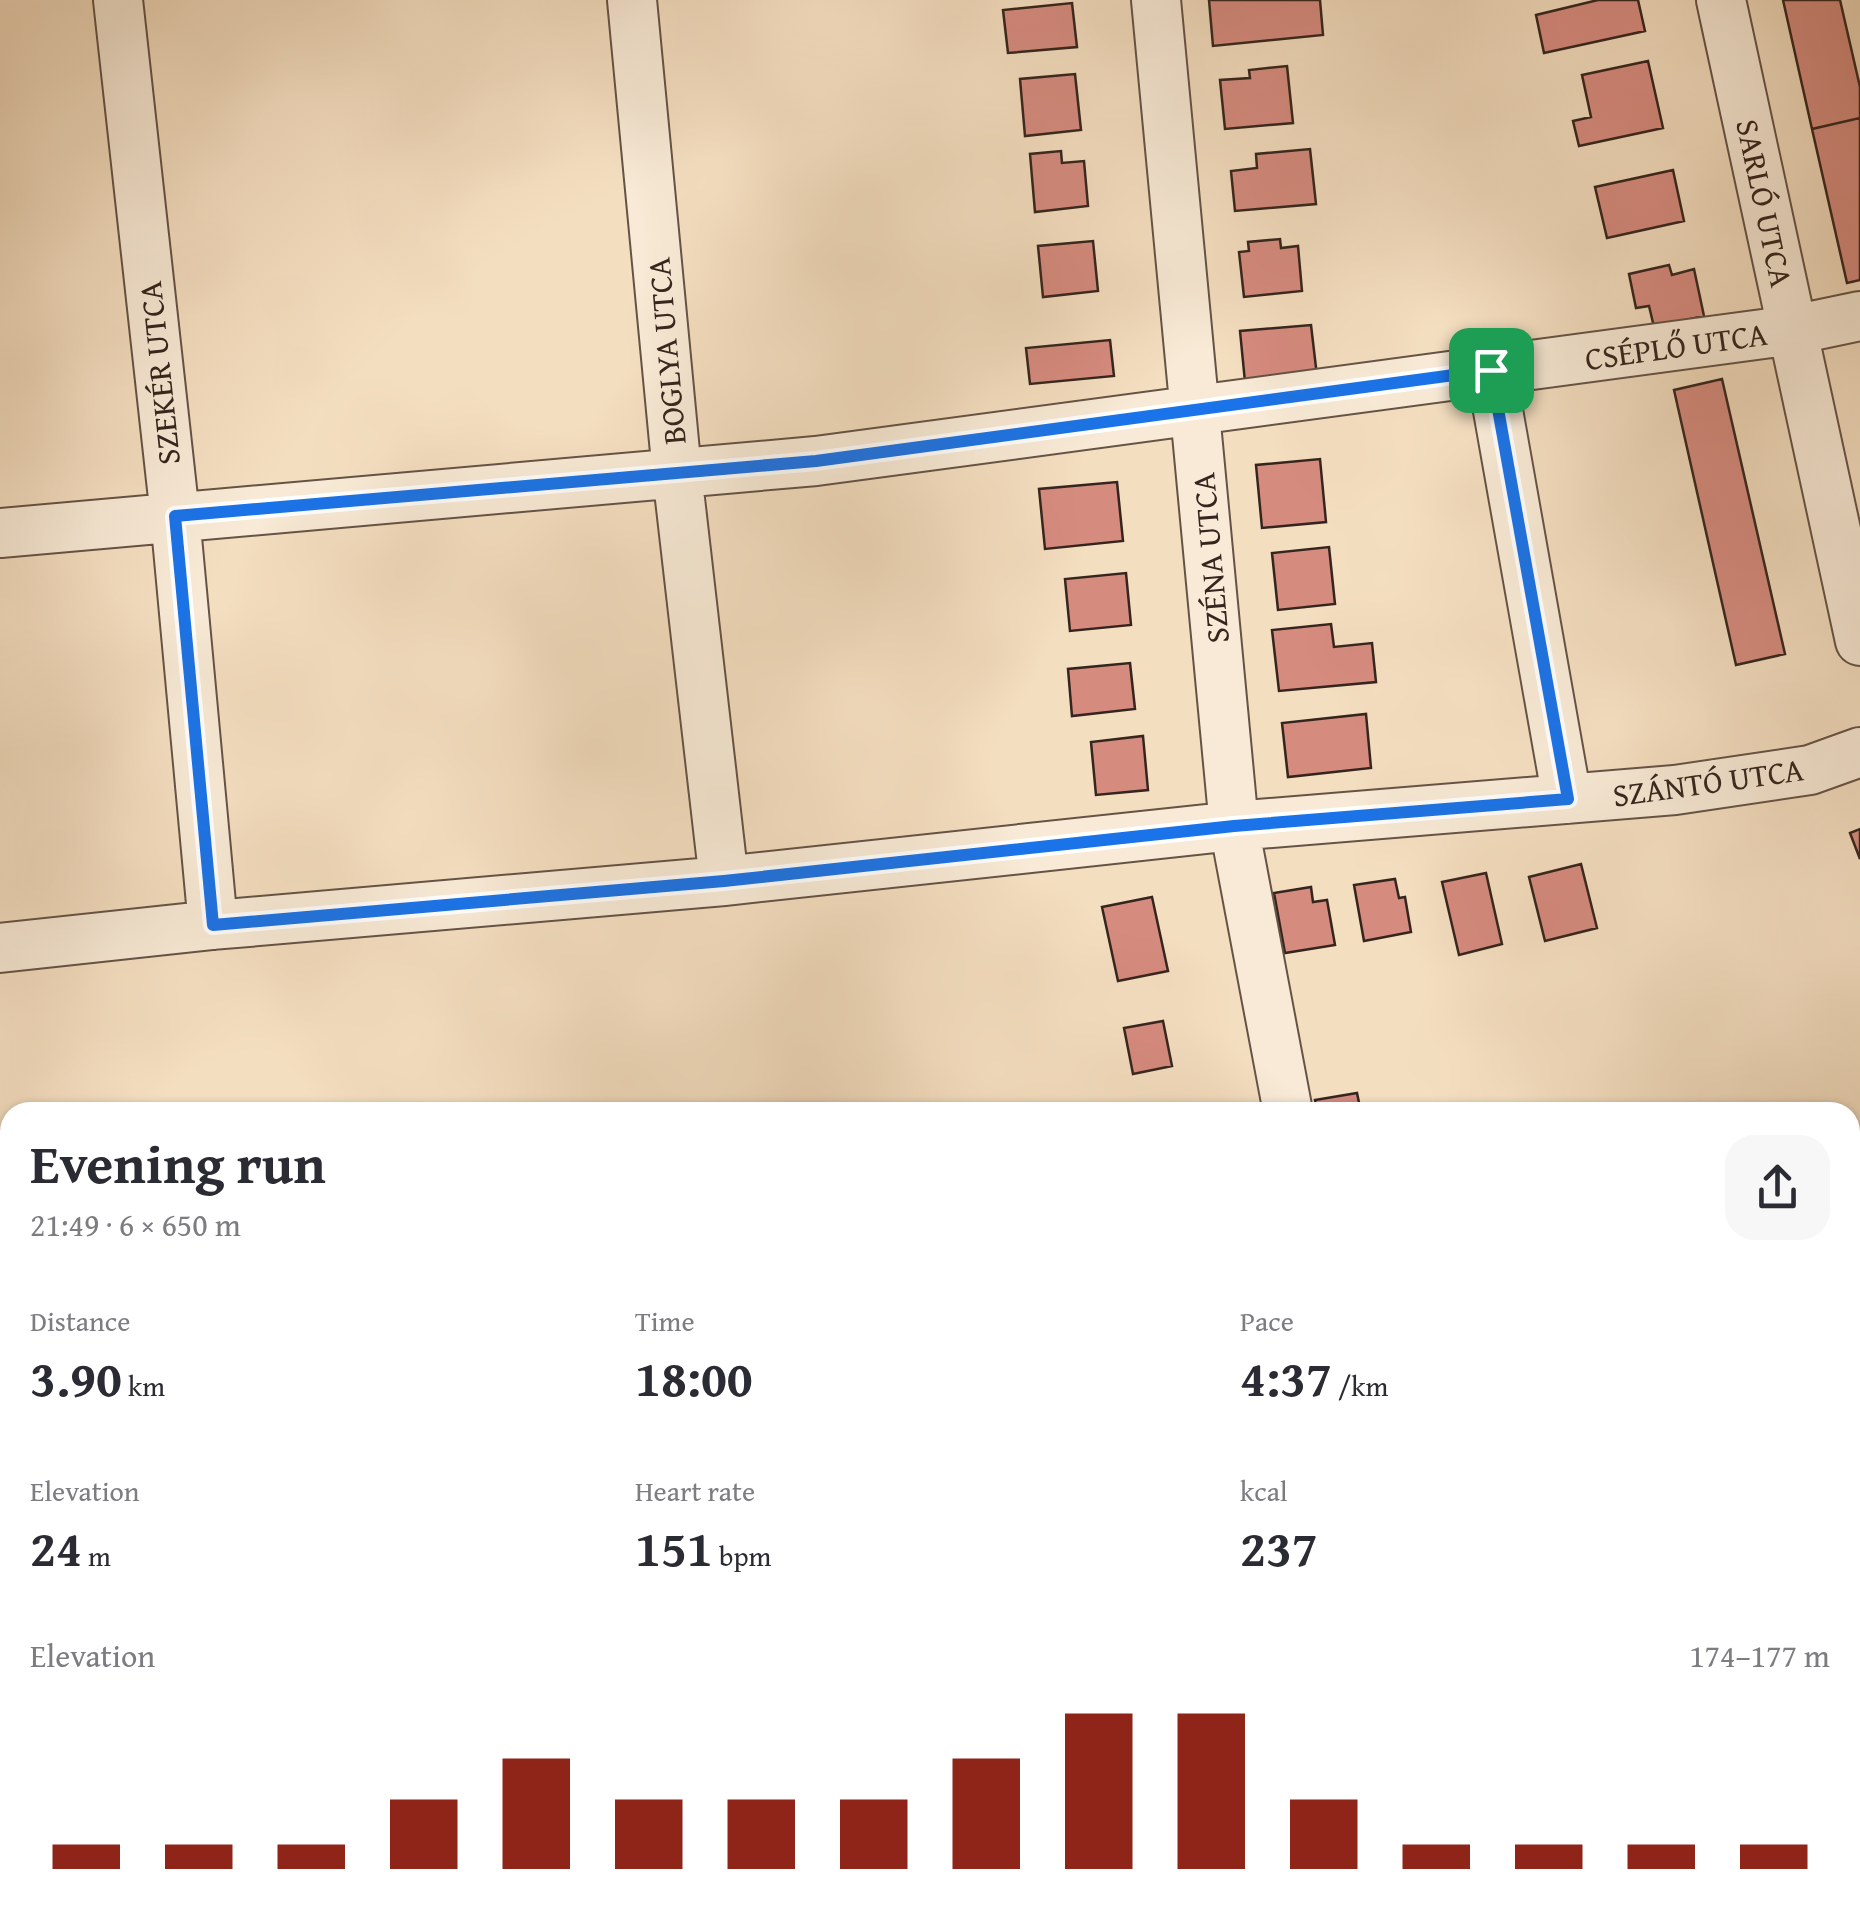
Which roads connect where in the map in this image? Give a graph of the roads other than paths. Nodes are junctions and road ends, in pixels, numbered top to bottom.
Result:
1 (118, 0) edge
2 (632, 0) edge
3 (1156, 0) edge
4 (1722, 0) edge
5 (1860, 316) edge
6 (1793, 330) junction
7 (1491, 370) junction
8 (1196, 410) junction
9 (678, 473) junction
10 (175, 516) junction
11 (0, 533) edge
12 (1860, 641) edge
13 (1860, 752) edge
14 (1568, 799) junction
15 (1234, 826) junction
16 (724, 881) junction
17 (213, 925) junction
18 (0, 948) edge
19 (1286, 1102) edge

1 - 10 street, SZEKÉR UTCA
2 - 9 street, BOGLYA UTCA
3 - 8 street, SZÉNA UTCA
4 - 6 street, SARLÓ UTCA
5 - 6 street, CSÉPLŐ UTCA
6 - 7 street, CSÉPLŐ UTCA
6 - 12 street, SARLÓ UTCA
7 - 8 street, CSÉPLŐ UTCA
7 - 14 street
8 - 9 street, CSÉPLŐ UTCA
8 - 15 street, SZÉNA UTCA
9 - 10 street, CSÉPLŐ UTCA
9 - 16 street, BOGLYA UTCA
10 - 11 street, CSÉPLŐ UTCA
10 - 17 street, SZEKÉR UTCA
13 - 14 street, SZÁNTÓ UTCA
14 - 15 street, SZÁNTÓ UTCA
15 - 16 street, SZÁNTÓ UTCA
15 - 19 street, SZÉNA UTCA
16 - 17 street, SZÁNTÓ UTCA
17 - 18 street, SZÁNTÓ UTCA

